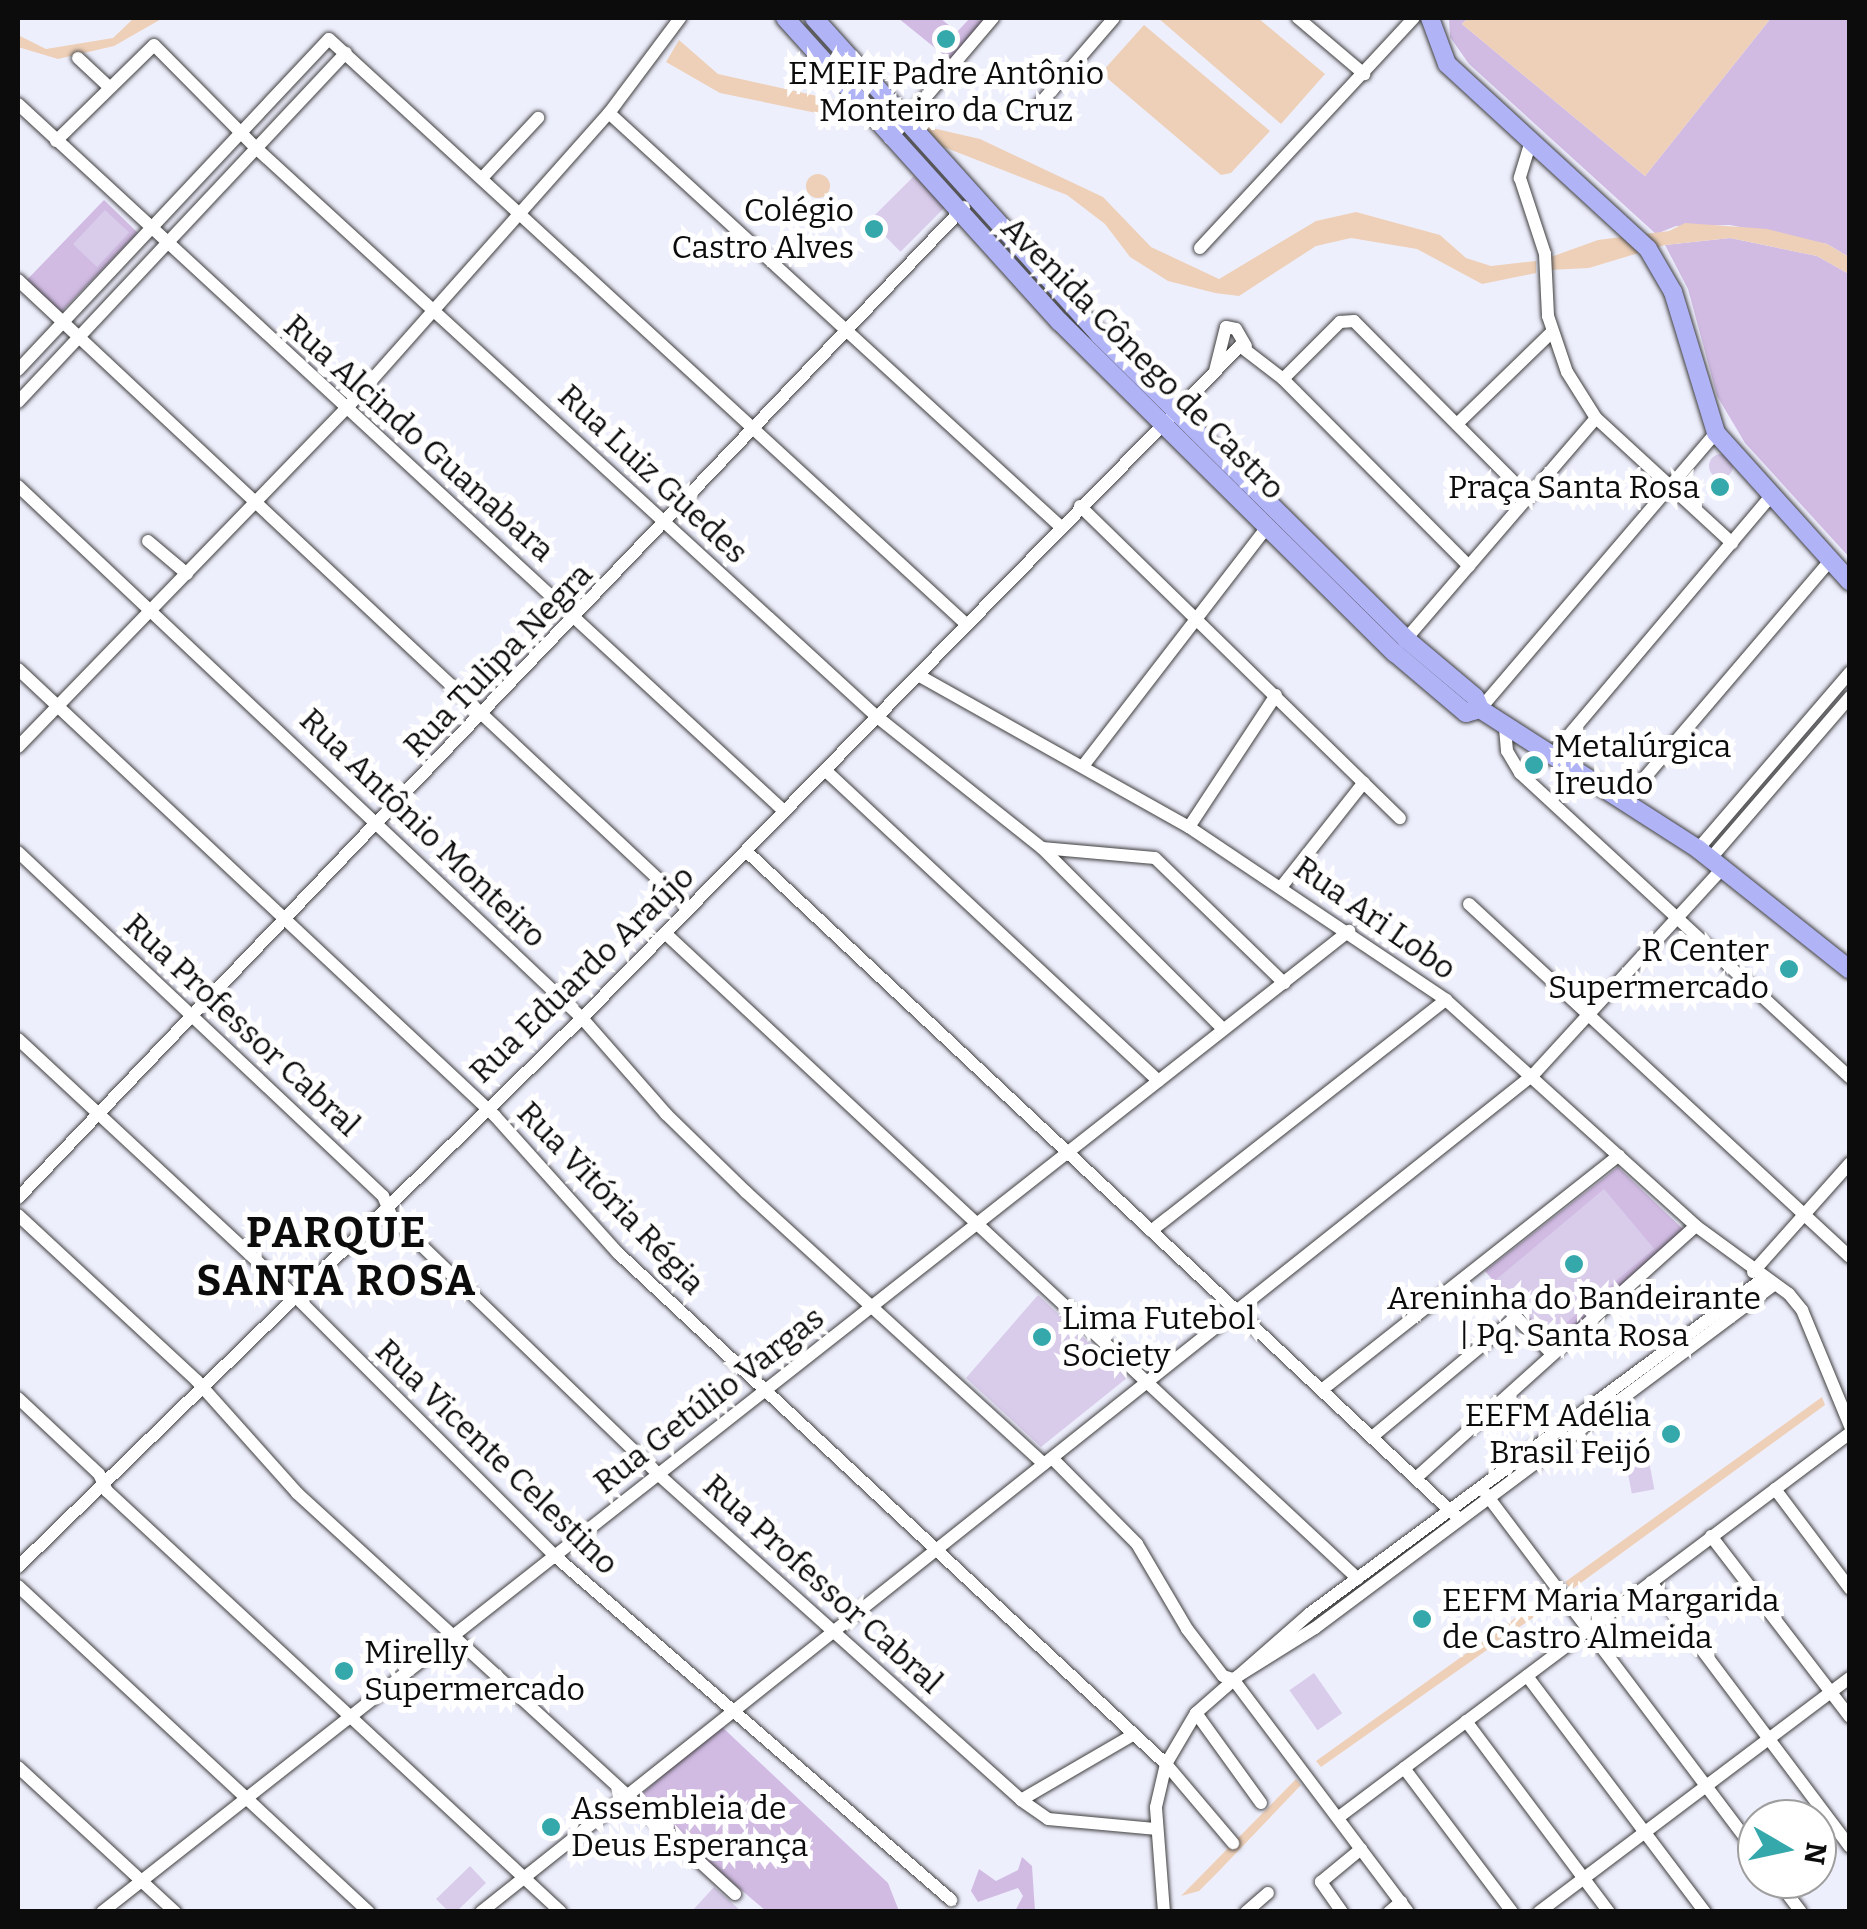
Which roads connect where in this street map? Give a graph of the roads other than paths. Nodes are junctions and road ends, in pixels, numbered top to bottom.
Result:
1 (680, 18) edge
2 (785, 18) edge
3 (814, 18) edge
4 (993, 18) edge
5 (1114, 18) edge
6 (1298, 18) edge
7 (1414, 18) edge
8 (1430, 18) edge
9 (346, 53) junction
10 (78, 58) dead end
11 (1364, 74) junction
12 (108, 86) junction
13 (18, 104) edge
14 (609, 113) junction
15 (1032, 113) dead end
16 (538, 118) dead end
17 (904, 120) junction
18 (240, 131) junction
19 (890, 139) junction
20 (56, 141) junction
21 (1532, 141) junction
22 (256, 148) junction
23 (483, 178) junction
24 (974, 199) junction
25 (521, 212) junction
26 (957, 214) junction
27 (148, 228) junction
28 (164, 244) junction
29 (1200, 248) dead end
30 (18, 280) edge
31 (435, 309) junction
32 (62, 322) junction
33 (847, 328) junction
34 (1552, 332) junction
35 (79, 338) junction
36 (1244, 345) junction
37 (18, 370) edge
38 (1215, 371) junction
39 (1283, 380) junction
40 (18, 402) edge
41 (346, 410) junction
42 (1170, 417) junction
43 (1596, 418) junction
44 (1457, 424) junction
45 (754, 426) junction
46 (1716, 433) junction
47 (1670, 482) junction
48 (18, 486) edge
49 (1528, 496) junction
50 (1771, 496) junction
51 (252, 504) junction
52 (1080, 506) junction
53 (666, 524) junction
54 (1268, 526) junction
55 (1062, 528) junction
56 (1290, 533) junction
57 (148, 541) dead end
58 (1732, 543) junction
59 (1830, 562) junction
60 (1470, 566) junction
61 (187, 574) junction
62 (1850, 582) edge
63 (153, 610) junction
64 (577, 620) junction
65 (1196, 620) junction
66 (966, 624) junction
67 (1400, 646) junction
68 (18, 669) edge
69 (1850, 672) edge
70 (918, 676) junction
71 (1276, 694) junction
72 (1850, 697) edge
73 (57, 707) junction
74 (1480, 709) junction
75 (483, 714) junction
76 (876, 716) junction
77 (1504, 728) junction
78 (18, 747) edge
79 (1552, 755) junction
80 (1083, 766) junction
81 (824, 770) junction
82 (1364, 782) junction
83 (1624, 802) junction
84 (784, 811) junction
85 (1400, 818) dead end
86 (379, 823) junction
87 (1189, 827) junction
88 (1042, 848) junction
89 (746, 851) junction
90 (18, 852) edge
91 (1711, 858) junction
92 (1282, 886) junction
93 (1469, 904) dead end
94 (690, 908) junction
95 (287, 919) junction
96 (1680, 920) junction
97 (1349, 931) junction
98 (665, 933) junction
99 (1848, 965) edge
100 (1284, 983) junction
101 (1446, 1000) junction
102 (1593, 1014) junction
103 (194, 1016) junction
104 (582, 1018) junction
105 (1223, 1029) junction
106 (18, 1041) edge
107 (1534, 1074) junction
108 (1850, 1078) edge
109 (1160, 1080) junction
110 (484, 1109) junction
111 (98, 1115) junction
112 (1068, 1153) junction
113 (1619, 1154) junction
114 (1850, 1162) edge
115 (18, 1198) edge
116 (386, 1210) junction
117 (1803, 1213) junction
118 (18, 1215) edge
119 (978, 1222) junction
120 (1696, 1226) junction
121 (1151, 1231) junction
122 (1850, 1257) edge
123 (1764, 1278) junction
124 (295, 1296) junction
125 (872, 1308) junction
126 (1239, 1310) junction
127 (1552, 1354) junction
128 (1146, 1382) junction
129 (1323, 1388) junction
130 (204, 1389) junction
131 (764, 1390) junction
132 (18, 1398) edge
133 (1850, 1430) edge
134 (1372, 1436) junction
135 (1048, 1461) junction
136 (659, 1475) junction
137 (1417, 1477) junction
138 (105, 1485) junction
139 (1775, 1489) junction
140 (1486, 1493) junction
141 (1456, 1515) junction
142 (1712, 1536) junction
143 (938, 1545) junction
144 (554, 1556) junction
145 (18, 1567) edge
146 (1358, 1579) junction
147 (1651, 1582) junction
148 (18, 1586) edge
149 (1850, 1589) edge
150 (835, 1628) junction
151 (1589, 1629) junction
152 (450, 1637) junction
153 (1526, 1676) junction
154 (1850, 1678) edge
155 (1233, 1679) junction
156 (1831, 1693) junction
157 (729, 1710) junction
158 (1196, 1714) junction
159 (350, 1718) junction
160 (1850, 1718) edge
161 (1466, 1721) junction
162 (1131, 1736) junction
163 (1768, 1738) junction
164 (1166, 1764) junction
165 (18, 1767) edge
166 (1404, 1768) junction
167 (1705, 1785) junction
168 (624, 1794) junction
169 (245, 1798) junction
170 (1021, 1800) junction
171 (1261, 1803) dead end
172 (1338, 1817) junction
173 (1737, 1827) edge
174 (1155, 1829) junction
175 (1644, 1831) junction
176 (1233, 1842) dead end
177 (1850, 1847) edge
178 (1361, 1849) junction
179 (525, 1877) junction
180 (1584, 1878) junction
181 (142, 1880) junction
182 (1268, 1893) dead end
183 (735, 1894) dead end
184 (951, 1900) dead end
185 (1404, 1907) edge
186 (102, 1912) edge
187 (175, 1912) edge
188 (369, 1912) edge
189 (481, 1912) edge
190 (561, 1912) edge
191 (1164, 1912) edge
192 (1246, 1912) edge
193 (1342, 1912) edge
194 (1388, 1912) edge
195 (1512, 1912) edge
196 (1539, 1912) edge
197 (1609, 1912) edge
198 (1705, 1912) edge

1 - 14 street
2 - 19 main road, Avenida Cônego de Castro
3 - 17 main road, Avenida Cônego de Castro
4 - 17 street
5 - 15 street
6 - 11 street
7 - 11 street
8 - 21 main road
9 - 18 street
9 - 22 street
9 - 23 street
10 - 12 street
11 - 29 street
12 - 18 street, Rua Luiz Guedes
12 - 20 street, Rua Luiz Guedes
13 - 20 street, Rua Alcindo Guanabara
14 - 25 street
14 - 33 street
16 - 23 street
17 - 19 street
17 - 24 main road, Avenida Cônego de Castro
18 - 22 street, Rua Luiz Guedes
18 - 27 street
19 - 26 main road, Avenida Cônego de Castro
20 - 27 street, Rua Alcindo Guanabara
21 - 34 street
21 - 46 main road
22 - 28 street
22 - 31 street, Rua Luiz Guedes
23 - 25 street
24 - 26 street, Rua Tulipa Negra
24 - 42 main road, Avenida Cônego de Castro
25 - 31 street
25 - 45 street
26 - 33 street, Rua Tulipa Negra
26 - 42 main road, Avenida Cônego de Castro
27 - 28 street, Rua Alcindo Guanabara
27 - 32 street
28 - 35 street
28 - 41 street, Rua Alcindo Guanabara
30 - 32 street
31 - 41 street
31 - 53 street, Rua Luiz Guedes
32 - 35 street
32 - 37 street
33 - 45 street, Rua Tulipa Negra
33 - 55 street
34 - 43 street
34 - 44 street
35 - 40 street
35 - 51 street
36 - 38 street, Rua Eduardo Araújo
36 - 38 street
36 - 39 street
38 - 42 street, Rua Eduardo Araújo
39 - 44 street
39 - 60 street
41 - 51 street
41 - 64 street, Rua Alcindo Guanabara
42 - 52 street, Rua Eduardo Araújo
42 - 54 main road, Avenida Cônego de Castro
42 - 56 main road, Avenida Cônego de Castro
43 - 47 street
43 - 49 street
44 - 49 street
45 - 53 street, Rua Tulipa Negra
45 - 66 street
46 - 47 street
46 - 50 main road
47 - 58 street
47 - 74 street
48 - 63 street, Rua Antônio Monteiro
49 - 60 street
50 - 58 street
50 - 59 main road
51 - 61 street
51 - 75 street
52 - 55 street, Rua Eduardo Araújo
52 - 65 street
53 - 64 street, Rua Tulipa Negra
53 - 76 street, Rua Luiz Guedes
54 - 56 main road, Avenida Cônego de Castro
54 - 65 street
55 - 66 street, Rua Eduardo Araújo
56 - 67 main road, Avenida Cônego de Castro
57 - 61 street
58 - 79 street
59 - 62 main road
59 - 83 street
60 - 67 street
61 - 63 street
63 - 73 street
63 - 86 street, Rua Antônio Monteiro
64 - 75 street, Rua Tulipa Negra
64 - 84 street, Rua Alcindo Guanabara
65 - 71 street
65 - 80 street
66 - 70 street, Rua Eduardo Araújo
67 - 74 main road, Avenida Cônego de Castro
68 - 73 street, Rua Vitória Régia
69 - 91 street
70 - 76 street, Rua Eduardo Araújo
70 - 80 street, Rua Ari Lobo
71 - 82 street
71 - 87 street
72 - 91 street
73 - 78 street
73 - 95 street, Rua Vitória Régia
74 - 77 main road, Avenida Cônego de Castro
75 - 86 street, Rua Tulipa Negra
75 - 94 street
76 - 81 street, Rua Eduardo Araújo
76 - 88 street, Rua Luiz Guedes
77 - 79 main road, Avenida Cônego de Castro
77 - 96 street
79 - 83 main road, Avenida Cônego de Castro
80 - 87 street, Rua Ari Lobo
81 - 84 street, Rua Eduardo Araújo
81 - 109 street
82 - 85 street
82 - 92 street
83 - 91 main road, Avenida Cônego de Castro
84 - 89 street, Rua Eduardo Araújo
86 - 95 street, Rua Tulipa Negra
86 - 104 street, Rua Antônio Monteiro
87 - 92 street, Rua Ari Lobo
88 - 100 street
88 - 105 street, Rua Luiz Guedes
89 - 94 street, Rua Eduardo Araújo
89 - 112 street
90 - 103 street, Rua Professor Cabral
91 - 96 street
91 - 99 main road, Avenida Cônego de Castro
92 - 97 street, Rua Ari Lobo
93 - 102 street
94 - 98 street, Rua Eduardo Araújo
95 - 103 street, Rua Tulipa Negra
95 - 110 street, Rua Vitória Régia
96 - 102 street
96 - 108 street
97 - 100 street, Rua Getúlio Vargas
97 - 101 street, Rua Ari Lobo
98 - 104 street, Rua Eduardo Araújo
98 - 119 street
100 - 105 street, Rua Getúlio Vargas
101 - 107 street, Rua Ari Lobo
101 - 121 street
102 - 107 street
102 - 117 street
103 - 111 street, Rua Tulipa Negra
103 - 116 street, Rua Professor Cabral
104 - 110 street, Rua Eduardo Araújo
104 - 125 street, Rua Antônio Monteiro
105 - 109 street, Rua Getúlio Vargas
106 - 111 street, Rua Vicente Celestino
107 - 113 street, Rua Ari Lobo
107 - 126 street
109 - 112 street, Rua Getúlio Vargas
110 - 116 street, Rua Eduardo Araújo
110 - 131 street, Rua Vitória Régia
111 - 115 street, Rua Tulipa Negra
111 - 124 street, Rua Vicente Celestino
112 - 119 street, Rua Getúlio Vargas
112 - 121 street
113 - 120 street, Rua Ari Lobo
113 - 129 street
114 - 117 street
116 - 124 street, Rua Eduardo Araújo
116 - 136 street, Rua Professor Cabral
117 - 122 street
117 - 123 street
118 - 130 street
119 - 125 street, Rua Getúlio Vargas
119 - 128 street
120 - 123 street, Rua Ari Lobo
120 - 127 street
121 - 126 street
123 - 133 street, Rua Ari Lobo
123 - 140 street
124 - 130 street, Rua Eduardo Araújo
124 - 144 street, Rua Vicente Celestino
125 - 131 street, Rua Getúlio Vargas
125 - 135 street, Rua Antônio Monteiro
126 - 128 street
126 - 129 street
127 - 134 street
127 - 137 street
128 - 135 street
128 - 146 street
129 - 134 street
130 - 138 street, Rua Eduardo Araújo
130 - 152 street
131 - 136 street, Rua Getúlio Vargas
131 - 143 street, Rua Vitória Régia
132 - 138 street
133 - 139 street
134 - 137 street
135 - 143 street
135 - 155 street, Rua Antônio Monteiro
136 - 144 street, Rua Getúlio Vargas
136 - 150 street, Rua Professor Cabral
137 - 141 street
138 - 145 street, Rua Eduardo Araújo
138 - 159 street
139 - 142 street
139 - 149 street
140 - 141 street
140 - 151 street
141 - 146 street
141 - 155 street
142 - 147 street
142 - 156 street
143 - 150 street
143 - 162 street, Rua Vitória Régia
144 - 152 street, Rua Getúlio Vargas
144 - 157 street, Rua Vicente Celestino
146 - 155 street
147 - 151 street
147 - 163 street
148 - 169 street
150 - 157 street
150 - 170 street, Rua Professor Cabral
151 - 153 street
151 - 167 street
152 - 159 street, Rua Getúlio Vargas
152 - 168 street
153 - 161 street
153 - 175 street
154 - 156 street
155 - 158 street
155 - 172 street, Rua Antônio Monteiro
156 - 160 street
156 - 163 street
157 - 168 street
157 - 184 street, Rua Vicente Celestino
158 - 164 street
158 - 171 street
159 - 169 street, Rua Getúlio Vargas
159 - 179 street
161 - 166 street
161 - 180 street
162 - 164 street, Rua Vitória Régia
162 - 170 street
163 - 167 street
163 - 177 street
164 - 174 street
164 - 176 street, Rua Vitória Régia
165 - 181 street
166 - 172 street
166 - 195 street
167 - 173 street
167 - 175 street
168 - 179 street
168 - 183 street
169 - 181 street, Rua Getúlio Vargas
169 - 188 street
170 - 174 street, Rua Professor Cabral
172 - 178 street, Rua Antônio Monteiro
174 - 191 street
175 - 180 street
175 - 198 street
178 - 185 street, Rua Antônio Monteiro
178 - 193 street
179 - 189 street
179 - 190 street
180 - 196 street
180 - 197 street
181 - 186 street, Rua Getúlio Vargas
181 - 187 street
182 - 192 street
185 - 194 street

